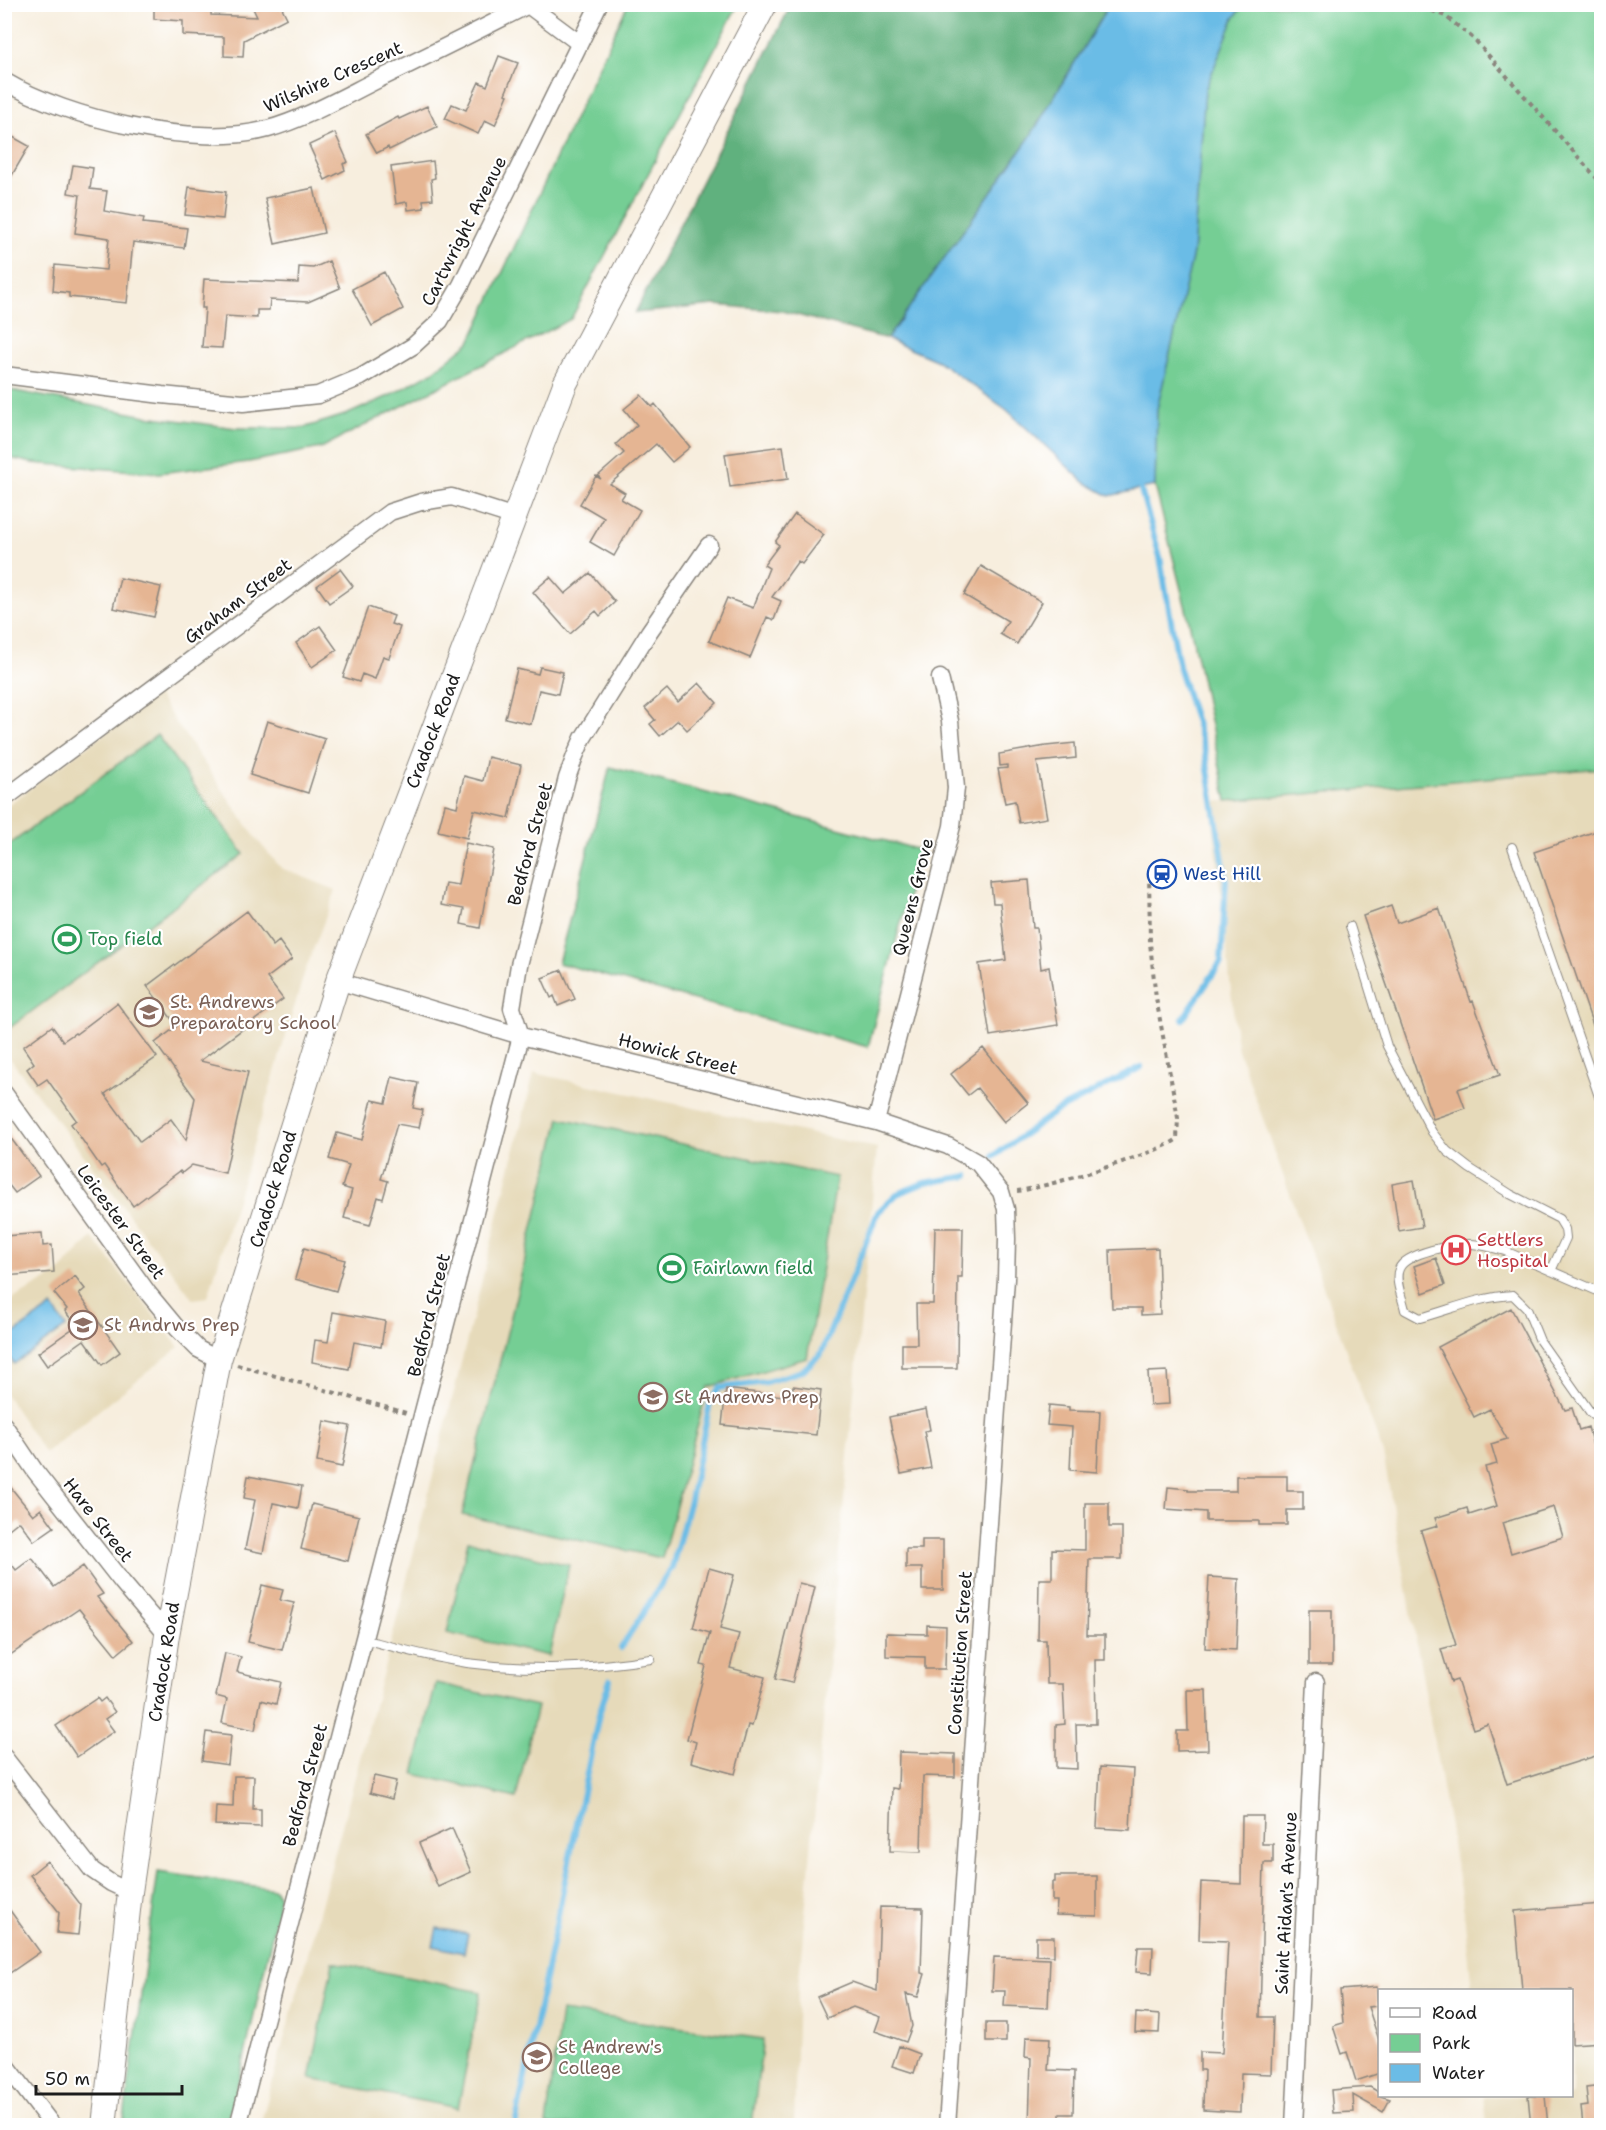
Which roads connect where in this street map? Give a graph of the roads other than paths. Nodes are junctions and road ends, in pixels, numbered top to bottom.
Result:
1 (599, 4) edge
2 (765, 4) edge
3 (529, 5) edge
4 (579, 43) junction
5 (4, 81) edge
6 (4, 375) edge
7 (515, 517) junction
8 (709, 545) dead end
9 (940, 678) dead end
10 (4, 799) edge
11 (1512, 848) dead end
12 (1350, 926) dead end
13 (338, 981) junction
14 (521, 1036) junction
15 (4, 1093) edge
16 (1602, 1105) edge
17 (876, 1122) junction
18 (999, 1189) joint
19 (1551, 1271) junction
20 (1602, 1293) edge
21 (219, 1360) junction
22 (1602, 1422) edge
23 (4, 1425) edge
24 (166, 1635) junction
25 (363, 1639) junction
26 (651, 1659) dead end
27 (1316, 1682) dead end
28 (4, 1757) edge
29 (130, 1892) junction
30 (4, 2062) edge
31 (53, 2126) edge
32 (104, 2126) edge
33 (238, 2126) edge
34 (947, 2126) edge
35 (1294, 2126) edge

1 - 4 street, Cartwright Avenue
2 - 7 main road, Cradock Road
3 - 4 street
3 - 5 street, Wilshire Crescent
4 - 6 street, Cartwright Avenue
7 - 10 street, Graham Street
7 - 13 main road, Cradock Road
8 - 14 street, Bedford Street
9 - 17 street, Queens Grove
11 - 16 lane
12 - 19 lane
13 - 14 street, Howick Street
13 - 21 main road, Cradock Road
14 - 17 street, Howick Street
14 - 25 street, Bedford Street
15 - 21 street, Leicester Street
17 - 18 street, Howick Street
18 - 34 street, Constitution Street
19 - 20 lane
19 - 22 lane
21 - 24 main road, Cradock Road
23 - 24 street, Hare Street
24 - 29 main road, Cradock Road
25 - 26 lane
25 - 33 street, Bedford Street
27 - 35 street, Saint Aidan's Avenue
28 - 29 street
29 - 32 main road, Cradock Road
30 - 31 street

